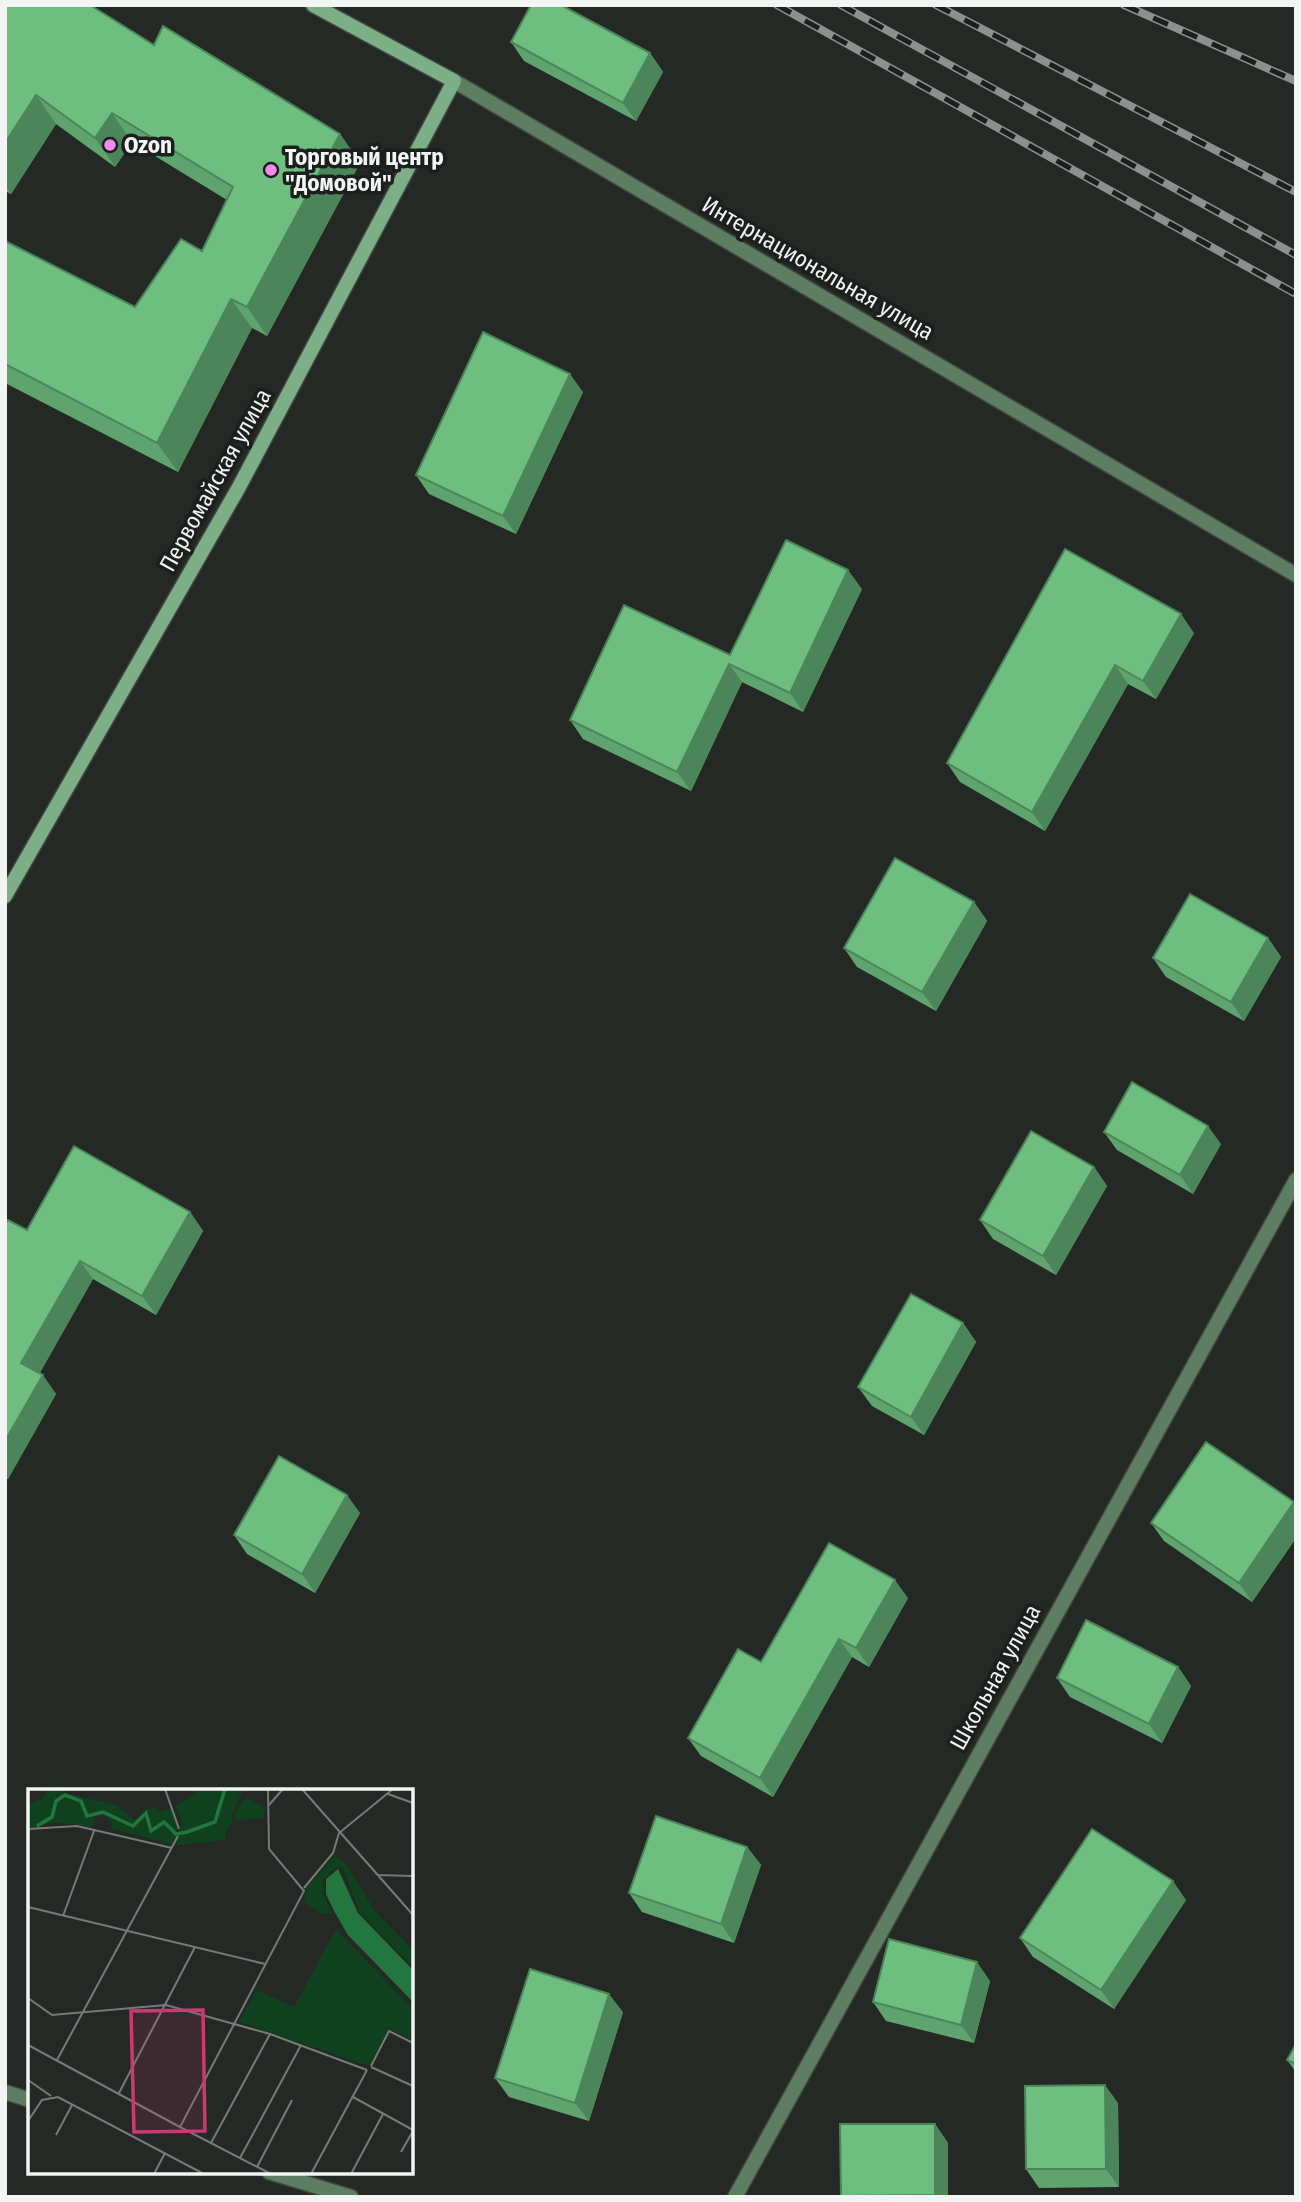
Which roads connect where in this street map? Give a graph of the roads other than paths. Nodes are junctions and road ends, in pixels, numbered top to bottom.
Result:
1 (313, 5) edge
2 (454, 81) junction
3 (1296, 575) edge
4 (5, 896) edge
5 (1296, 1180) edge
6 (5, 2092) edge
7 (28, 2099) edge
8 (276, 2174) edge
9 (351, 2197) edge
10 (735, 2197) edge

1 - 2 main road, Интернациональная улица
2 - 3 street, Интернациональная улица
2 - 4 main road, Первомайская улица
5 - 10 street, Школьная улица
6 - 7 street
8 - 9 street

